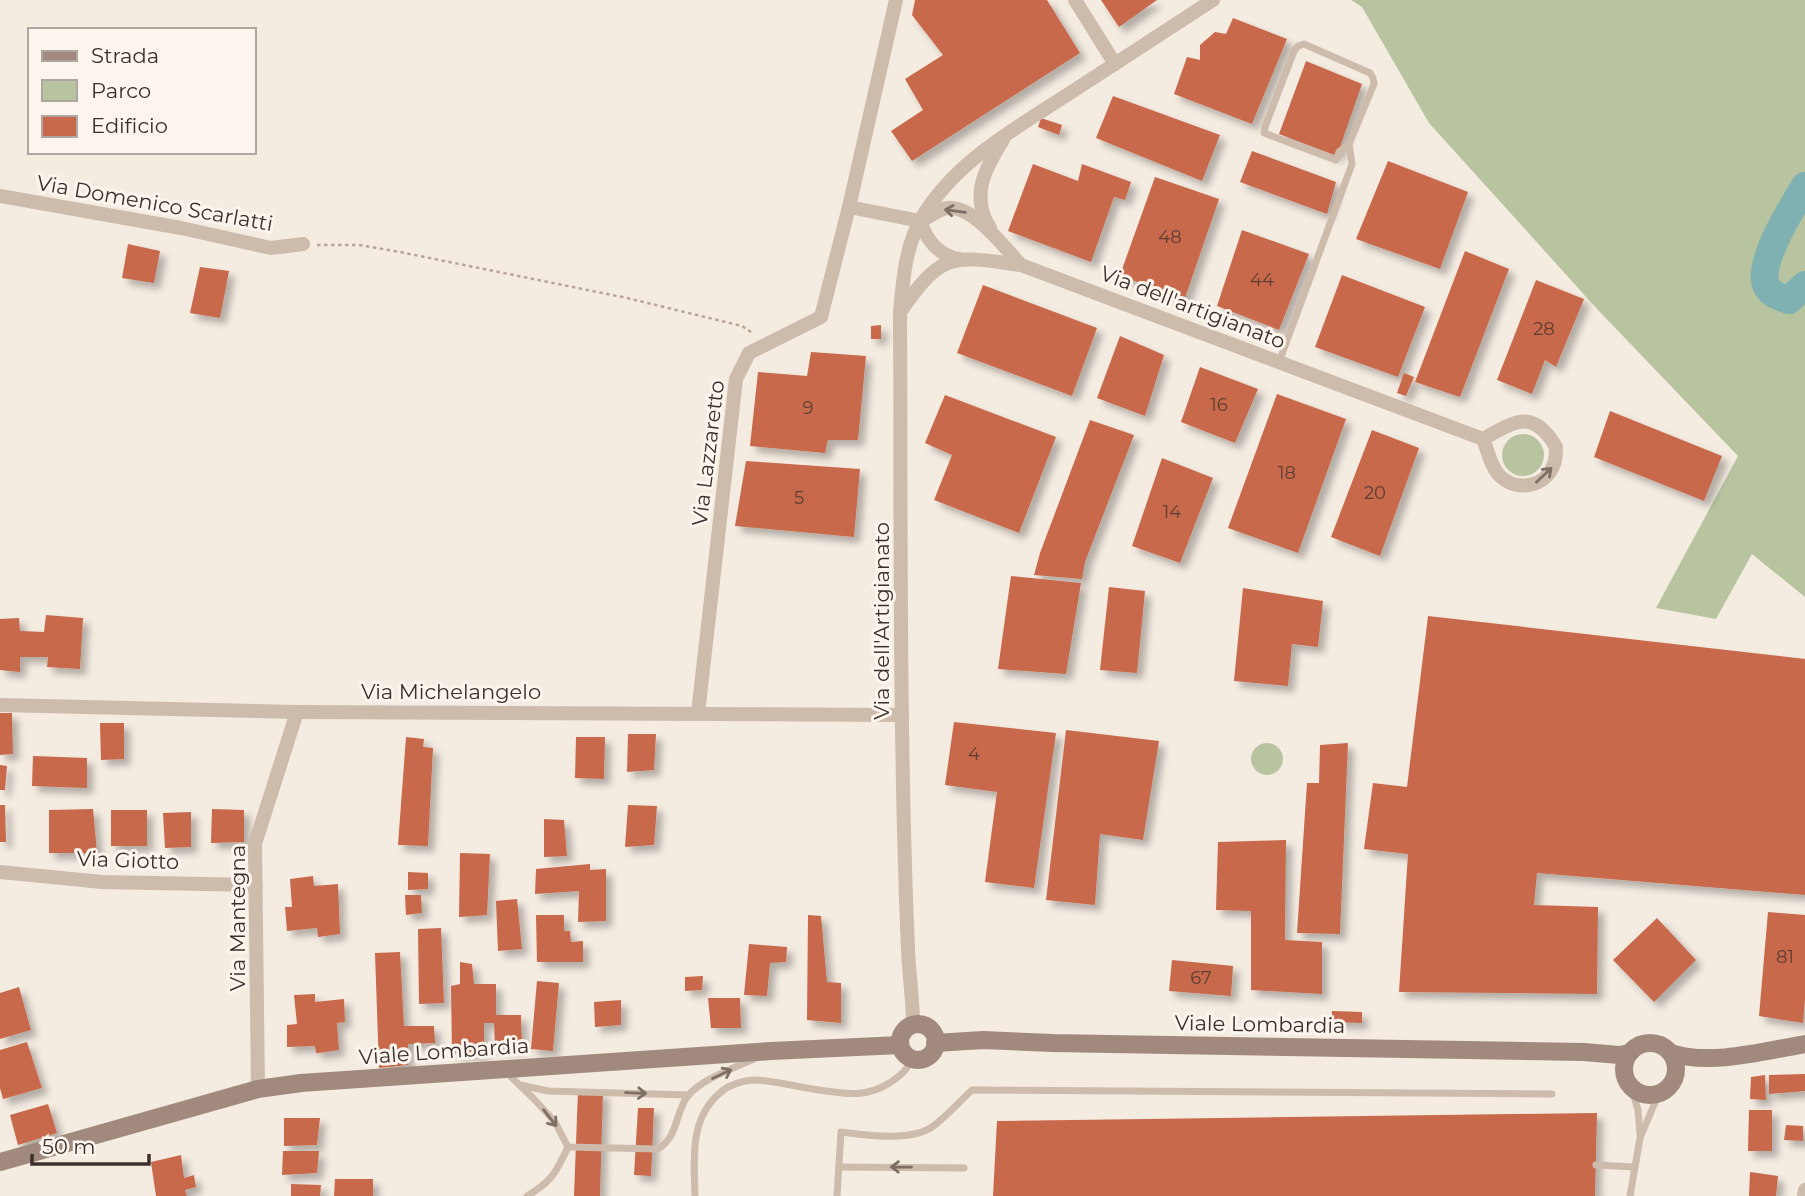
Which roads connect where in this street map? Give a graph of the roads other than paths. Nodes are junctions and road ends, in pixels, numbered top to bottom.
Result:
1 (896, 0) edge
2 (1075, 0) edge
3 (1213, 0) edge
4 (1115, 64) junction
5 (1006, 135) junction
6 (1349, 144) junction
7 (0, 196) edge
8 (849, 206) junction
9 (920, 221) junction
10 (998, 241) junction
11 (303, 244) road end
12 (964, 260) junction
13 (1021, 265) junction
14 (900, 312) junction
15 (1279, 362) junction
16 (1483, 439) junction
17 (0, 705) edge
18 (297, 712) junction
19 (698, 713) junction
20 (902, 715) junction
21 (0, 872) edge
22 (256, 885) junction
23 (914, 1024) junction
24 (935, 1043) junction
25 (1805, 1044) edge
26 (771, 1051) junction
27 (906, 1052) junction
28 (1584, 1052) junction
29 (1630, 1053) junction
30 (1671, 1053) junction
31 (1724, 1057) junction
32 (503, 1069) junction
33 (1675, 1078) junction
34 (1629, 1083) junction
35 (520, 1085) junction
36 (258, 1089) junction
37 (1659, 1093) junction
38 (1552, 1094) dead end
39 (689, 1095) junction
40 (1640, 1138) junction
41 (568, 1147) junction
42 (0, 1162) edge
43 (1596, 1165) dead end
44 (839, 1167) junction
45 (1633, 1167) junction
46 (964, 1168) dead end
47 (1805, 1190) edge
48 (527, 1196) edge
49 (695, 1196) edge
50 (837, 1196) edge
51 (1630, 1196) edge
52 (1804, 1196) edge

1 - 8 street, Via Lazzaretto
2 - 4 street
3 - 4 street, Via dell'Artigianato
4 - 5 street, Via dell'Artigianato
5 - 9 street, Via dell'Artigianato
5 - 10 street, Via dell'Artigianato
6 - 6 lane
6 - 15 lane
7 - 11 street, Via Domenico Scarlatti
8 - 9 street
8 - 19 street, Via Lazzaretto
10 -> 9 street, Via dell'Artigianato
9 - 12 street
9 - 14 street, Via dell'Artigianato
10 - 13 street, Via dell'Artigianato
12 - 13 street, Via dell'artigianato
12 - 14 street, Via dell'artigianato
13 - 15 street, Via dell'artigianato
14 - 20 street, Via dell'Artigianato
15 - 16 street, Via dell'artigianato
16 -> 16 street
17 - 18 street, Via Michelangelo
18 - 19 street, Via Michelangelo
18 - 22 street, Via Mantegna
19 - 20 street, Via Michelangelo
20 - 23 street, Via dell'Artigianato
21 - 22 street, Via Giotto
22 - 36 street, Via Mantegna
23 - 24 main road
23 - 27 main road
24 - 27 main road
24 - 28 main road, Viale Lombardia
25 - 31 main road
26 - 27 main road, Viale Lombardia
26 - 32 main road, Viale Lombardia
39 -> 26 lane
27 - 49 lane
28 - 29 main road, Viale Lombardia
28 - 34 main road, Viale Lombardia
29 - 30 main road
29 - 34 main road
30 - 31 main road
30 - 33 main road
31 - 33 main road
32 - 35 lane
32 - 36 main road, Viale Lombardia
33 - 37 main road
34 - 37 main road
34 - 40 lane
35 -> 39 lane
35 -> 41 lane
36 - 42 main road, Viale Lombardia
37 - 40 lane
38 - 44 lane
39 - 41 lane
40 - 45 lane
41 - 48 lane
43 - 45 lane
46 -> 44 lane
44 - 50 lane
45 - 51 lane
47 - 52 street

